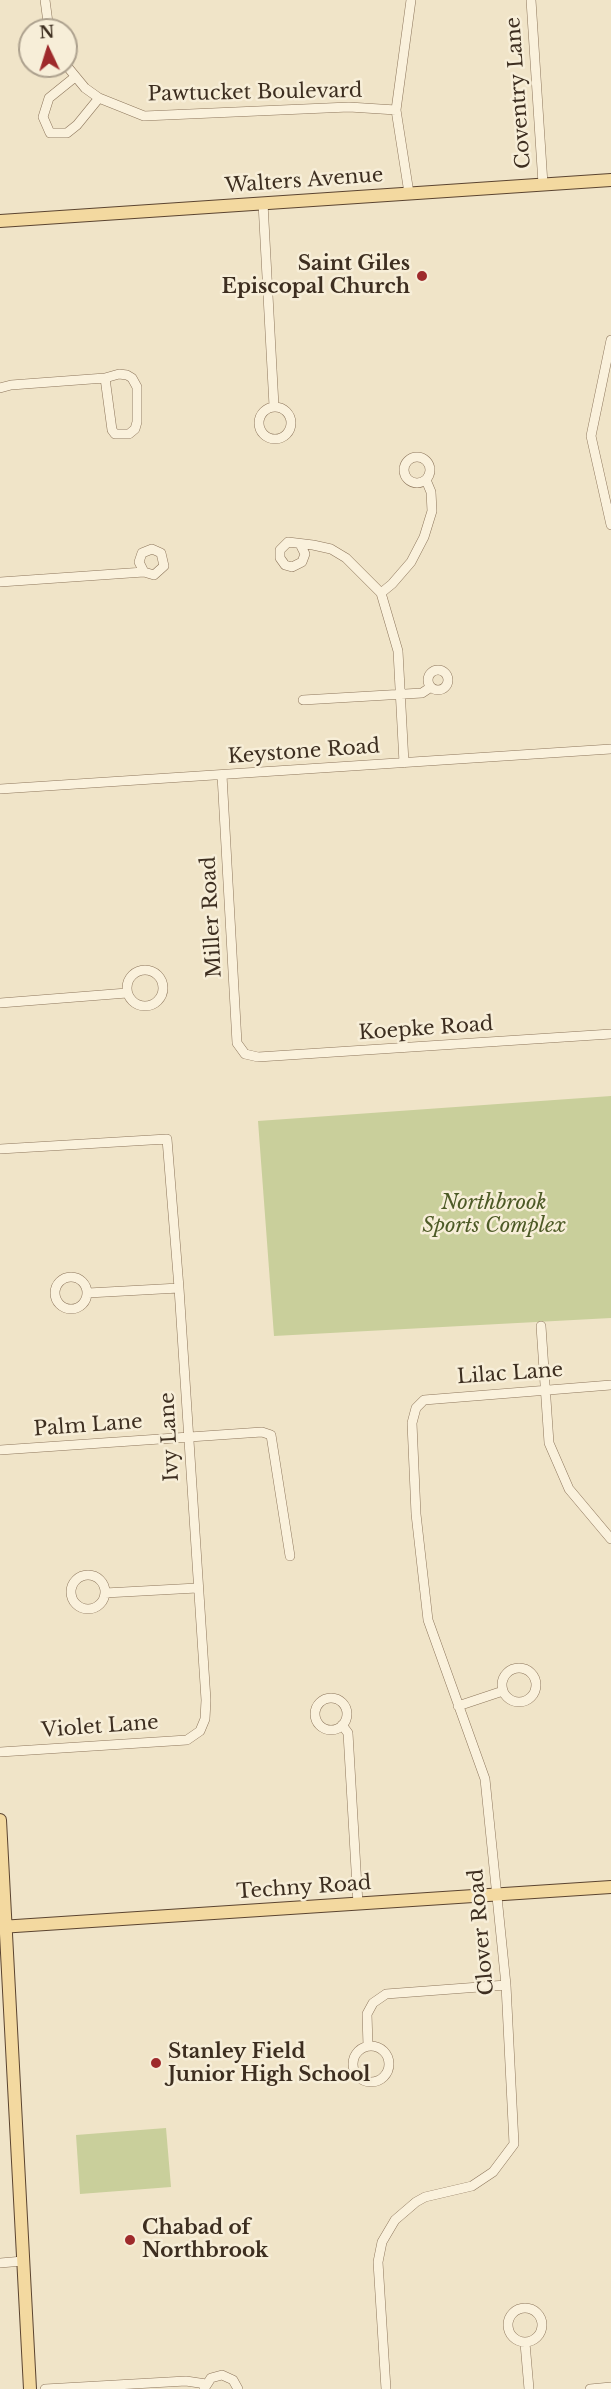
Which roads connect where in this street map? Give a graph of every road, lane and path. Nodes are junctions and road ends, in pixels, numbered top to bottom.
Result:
1 (45, 0) edge
2 (411, 0) edge
3 (531, 0) edge
4 (47, 18) edge
5 (74, 78) edge
6 (76, 78) edge
7 (99, 98) junction
8 (396, 110) junction
9 (611, 180) edge
10 (543, 184) junction
11 (409, 194) junction
12 (263, 203) junction
13 (0, 221) edge
14 (611, 340) edge
15 (105, 378) junction
16 (0, 388) edge
17 (274, 406) dead end
18 (426, 480) dead end
19 (611, 525) edge
20 (300, 544) dead end
21 (144, 572) dead end
22 (0, 582) edge
23 (381, 593) junction
24 (431, 687) dead end
25 (399, 694) junction
26 (303, 700) dead end
27 (611, 749) edge
28 (404, 763) junction
29 (222, 775) junction
30 (0, 789) edge
31 (127, 993) dead end
32 (0, 1003) edge
33 (611, 1034) edge
34 (245, 1054) joint
35 (0, 1149) edge
36 (179, 1288) junction
37 (88, 1293) dead end
38 (542, 1326) dead end
39 (611, 1385) edge
40 (545, 1390) junction
41 (416, 1408) joint
42 (188, 1437) junction
43 (0, 1450) edge
44 (611, 1539) edge
45 (290, 1556) dead end
46 (197, 1588) junction
47 (105, 1593) dead end
48 (503, 1691) dead end
49 (458, 1706) junction
50 (342, 1725) dead end
51 (200, 1731) joint
52 (0, 1752) edge
53 (0, 1820) edge
54 (611, 1887) edge
55 (496, 1894) junction
56 (358, 1904) junction
57 (3, 1927) edge
58 (506, 1985) junction
59 (368, 2046) dead end
60 (22, 2261) junction
61 (0, 2263) edge
62 (525, 2343) dead end
63 (205, 2387) edge
64 (611, 2387) edge
65 (30, 2389) edge
66 (45, 2389) edge
67 (238, 2389) edge
68 (386, 2389) edge
69 (529, 2389) edge
70 (590, 2389) edge

1 - 4 street
2 - 8 street
3 - 10 street, Coventry Lane
5 - 7 street
6 - 7 street, Pawtucket Boulevard
7 - 8 street, Pawtucket Boulevard
8 - 11 street
9 - 10 main road, Walters Avenue
10 - 11 main road, Walters Avenue
11 - 12 main road, Walters Avenue
12 - 13 main road, Walters Avenue
12 - 17 street
14 - 19 street
15 - 15 street
15 - 16 street
18 - 23 street
20 - 23 street
21 - 22 street
23 - 25 street
24 - 25 street
25 - 26 street
25 - 28 street
27 - 28 street, Keystone Road
28 - 29 street, Keystone Road
29 - 30 street, Keystone Road
29 - 34 street, Miller Road
31 - 32 street
33 - 34 street, Koepke Road
35 - 36 street, Ivy Lane
36 - 37 street
36 - 42 street, Ivy Lane
38 - 40 street
39 - 40 street, Lilac Lane
40 - 41 street, Lilac Lane
40 - 44 street
41 - 49 street, Clover Road
42 - 43 street, Palm Lane
42 - 45 street, Palm Lane
42 - 46 street, Ivy Lane
46 - 47 street
46 - 51 street, Ivy Lane
48 - 49 street
49 - 55 street, Clover Road
50 - 56 street
51 - 52 street, Violet Lane
53 - 57 main road
54 - 55 main road, Techny Road
55 - 56 main road, Techny Road
55 - 58 street, Clover Road
56 - 57 main road, Techny Road
57 - 60 main road
58 - 59 street
58 - 68 street, Clover Road
60 - 61 street
60 - 65 main road
62 - 69 street
63 - 66 street
63 - 67 street
64 - 70 street

